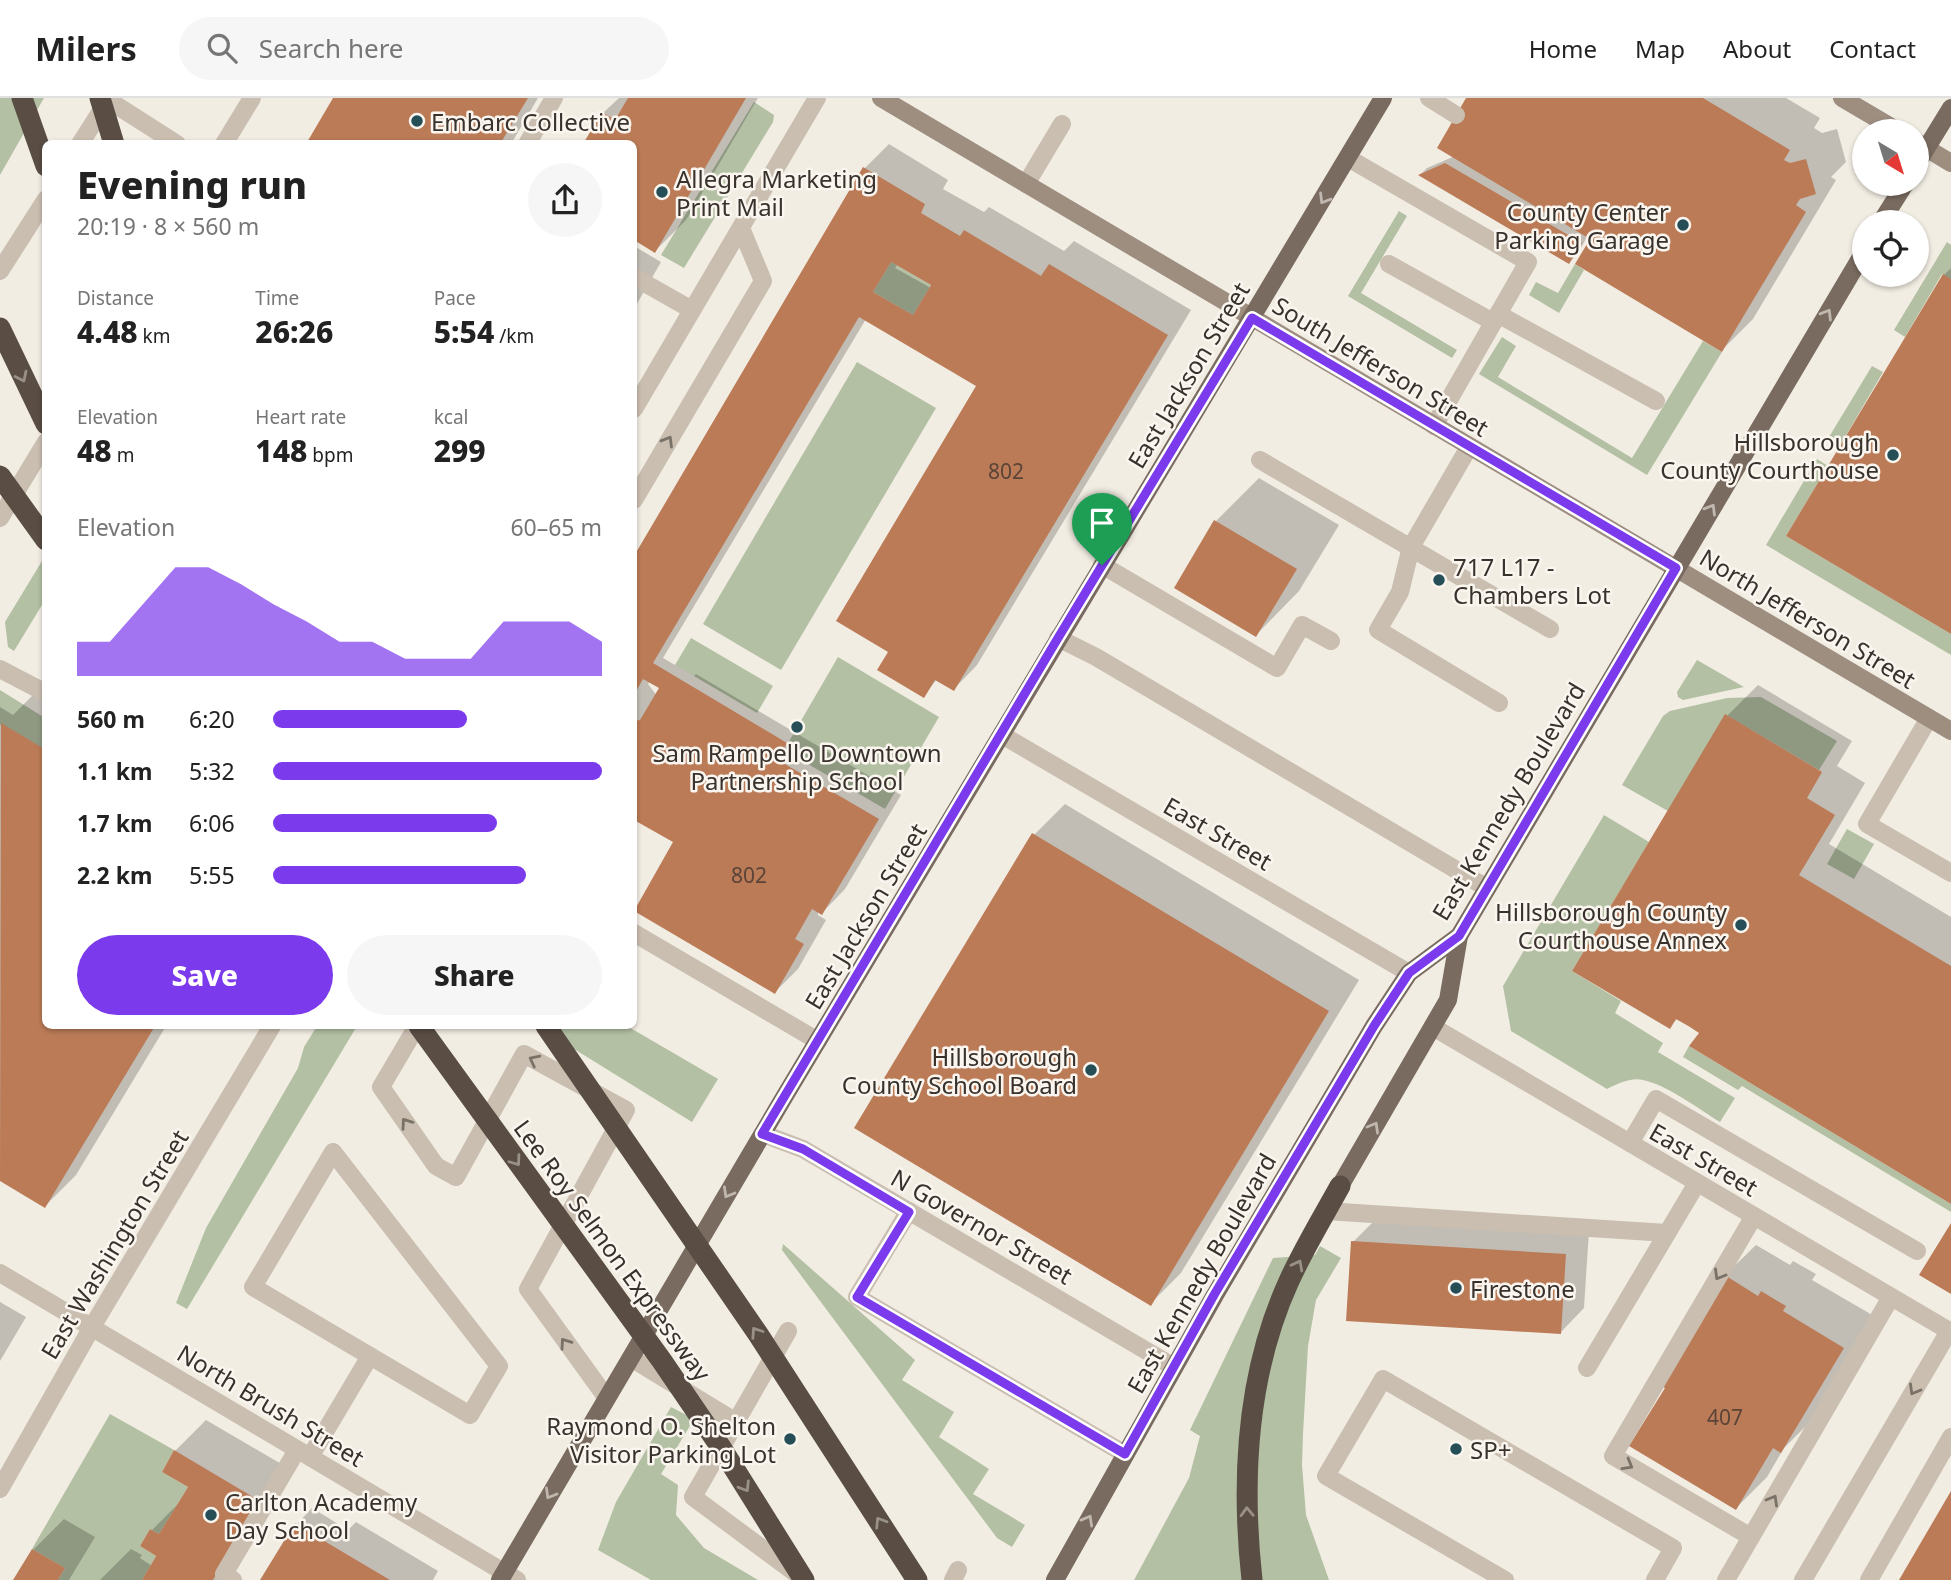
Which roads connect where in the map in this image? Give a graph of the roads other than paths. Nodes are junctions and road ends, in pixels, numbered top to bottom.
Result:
1 (22, 98) edge
2 (100, 98) edge
3 (252, 98) edge
4 (554, 98) edge
5 (817, 98) edge
6 (881, 98) edge
7 (1383, 98) edge
8 (1429, 98) edge
9 (1842, 98) edge
10 (1951, 108) edge
11 (1457, 115) dead end
12 (1878, 119) edge
13 (1062, 124) dead end
14 (1929, 135) edge
15 (83, 140) edge
16 (113, 140) edge
17 (171, 140) edge
18 (227, 140) edge
19 (529, 140) edge
20 (1929, 150) edge
21 (42, 155) edge
22 (1348, 158) junction
23 (1951, 163) edge
24 (1026, 184) junction
25 (42, 205) edge
26 (740, 228) junction
27 (1389, 264) dead end
28 (0, 271) edge
29 (1852, 272) edge
30 (637, 279) edge
31 (692, 310) junction
32 (1252, 318) junction
33 (1496, 318) junction
34 (0, 328) edge
35 (1656, 401) dead end
36 (637, 404) edge
37 (42, 416) edge
38 (1434, 426) junction
39 (1469, 447) junction
40 (42, 449) edge
41 (1260, 460) dead end
42 (0, 476) edge
43 (637, 495) edge
44 (0, 518) edge
45 (42, 534) edge
46 (1411, 547) junction
47 (1102, 565) junction
48 (1676, 568) junction
49 (1550, 629) dead end
50 (1058, 638) junction
51 (1331, 641) dead end
52 (0, 668) edge
53 (42, 691) edge
54 (1499, 703) dead end
55 (1929, 718) junction
56 (1951, 731) edge
57 (1002, 735) junction
58 (1951, 873) edge
59 (1487, 888) junction
60 (637, 935) edge
61 (1459, 936) junction
62 (1409, 973) junction
63 (1433, 1027) junction
64 (270, 1029) edge
65 (416, 1029) edge
66 (420, 1029) edge
67 (548, 1029) edge
68 (818, 1041) junction
69 (762, 1134) junction
70 (1630, 1143) junction
71 (1697, 1183) junction
72 (1340, 1186) joint
73 (1326, 1211) junction
74 (909, 1212) junction
75 (1754, 1216) junction
76 (1667, 1233) junction
77 (1917, 1251) dead end
78 (0, 1273) edge
79 (1891, 1297) junction
80 (92, 1327) junction
81 (788, 1331) dead end
82 (1950, 1332) edge
83 (370, 1356) junction
84 (631, 1358) junction
85 (1174, 1367) junction
86 (1587, 1368) dead end
87 (606, 1397) junction
88 (736, 1422) junction
89 (1951, 1437) edge
90 (304, 1453) junction
91 (1125, 1454) junction
92 (0, 1489) edge
93 (1751, 1537) junction
94 (507, 1577) edge
95 (233, 1580) edge
96 (804, 1580) edge
97 (917, 1580) edge
98 (1055, 1580) edge
99 (1252, 1580) edge
100 (1505, 1580) edge
101 (1655, 1580) edge
102 (1726, 1580) edge
103 (1803, 1580) edge
104 (1868, 1580) edge

1 - 21 highway
2 - 16 highway
3 - 18 street
4 - 19 street
5 - 26 street
6 - 24 main road, South Jefferson Street
7 - 22 main road, East Jackson Street
8 - 11 street
9 - 12 main road
10 - 14 main road
13 - 24 street
15 - 17 street
20 - 23 main road
22 -> 32 main road, East Jackson Street
22 - 33 street
24 - 32 main road, South Jefferson Street
25 - 28 street
26 - 31 street
43 -> 26 street
27 - 33 street
48 -> 29 main road, East Kennedy Boulevard
30 - 31 street
31 - 36 street
32 - 38 main road, South Jefferson Street
32 - 47 main road, East Jackson Street
33 - 35 street
33 - 38 street
34 -> 37 highway
38 - 39 main road, South Jefferson Street
39 - 46 street
39 - 48 main road, South Jefferson Street
40 - 44 street
41 - 46 street
42 - 45 highway
46 - 49 street
46 - 54 street
47 - 50 main road, East Jackson Street
47 - 51 street
48 - 55 main road, North Jefferson Street
48 - 59 main road, East Kennedy Boulevard
50 - 57 main road, East Jackson Street
50 - 59 street
52 - 53 street
55 - 56 main road, North Jefferson Street
55 - 58 street
57 - 62 street, East Street
57 - 68 main road, East Jackson Street
59 - 61 main road, East Kennedy Boulevard
60 - 68 street
61 - 62 main road, East Kennedy Boulevard
61 - 63 main road
62 - 85 main road, East Kennedy Boulevard
63 - 70 street, East Street
72 -> 63 main road
64 - 80 street, East Washington Street
87 -> 65 street
66 -> 96 highway, Lee Roy Selmon Expressway
97 -> 67 highway
68 - 69 main road, East Jackson Street
69 - 74 street, N Governor Street
69 -> 84 main road, East Jackson Street
70 - 71 street, East Street
70 - 77 street
71 - 75 street, East Street
71 - 76 street
72 - 73 highway
73 - 76 street
99 -> 73 highway
74 - 85 street, N Governor Street
74 - 91 street
75 - 79 street, East Street
75 -> 93 street
76 - 86 street
78 - 80 street, North Brush Street
79 - 82 street, East Street
93 -> 79 street
80 - 90 street, North Brush Street
80 - 92 street, East Washington Street
81 - 88 street
82 -> 103 street
83 - 83 street
83 - 90 street
84 - 87 main road, East Jackson Street
84 - 88 street
85 - 91 main road, East Kennedy Boulevard
87 -> 94 main road, East Jackson Street
88 - 96 street
89 - 104 street
90 - 94 street, North Brush Street
90 - 95 street
98 -> 91 main road, East Kennedy Boulevard
93 - 102 street
100 - 101 street

